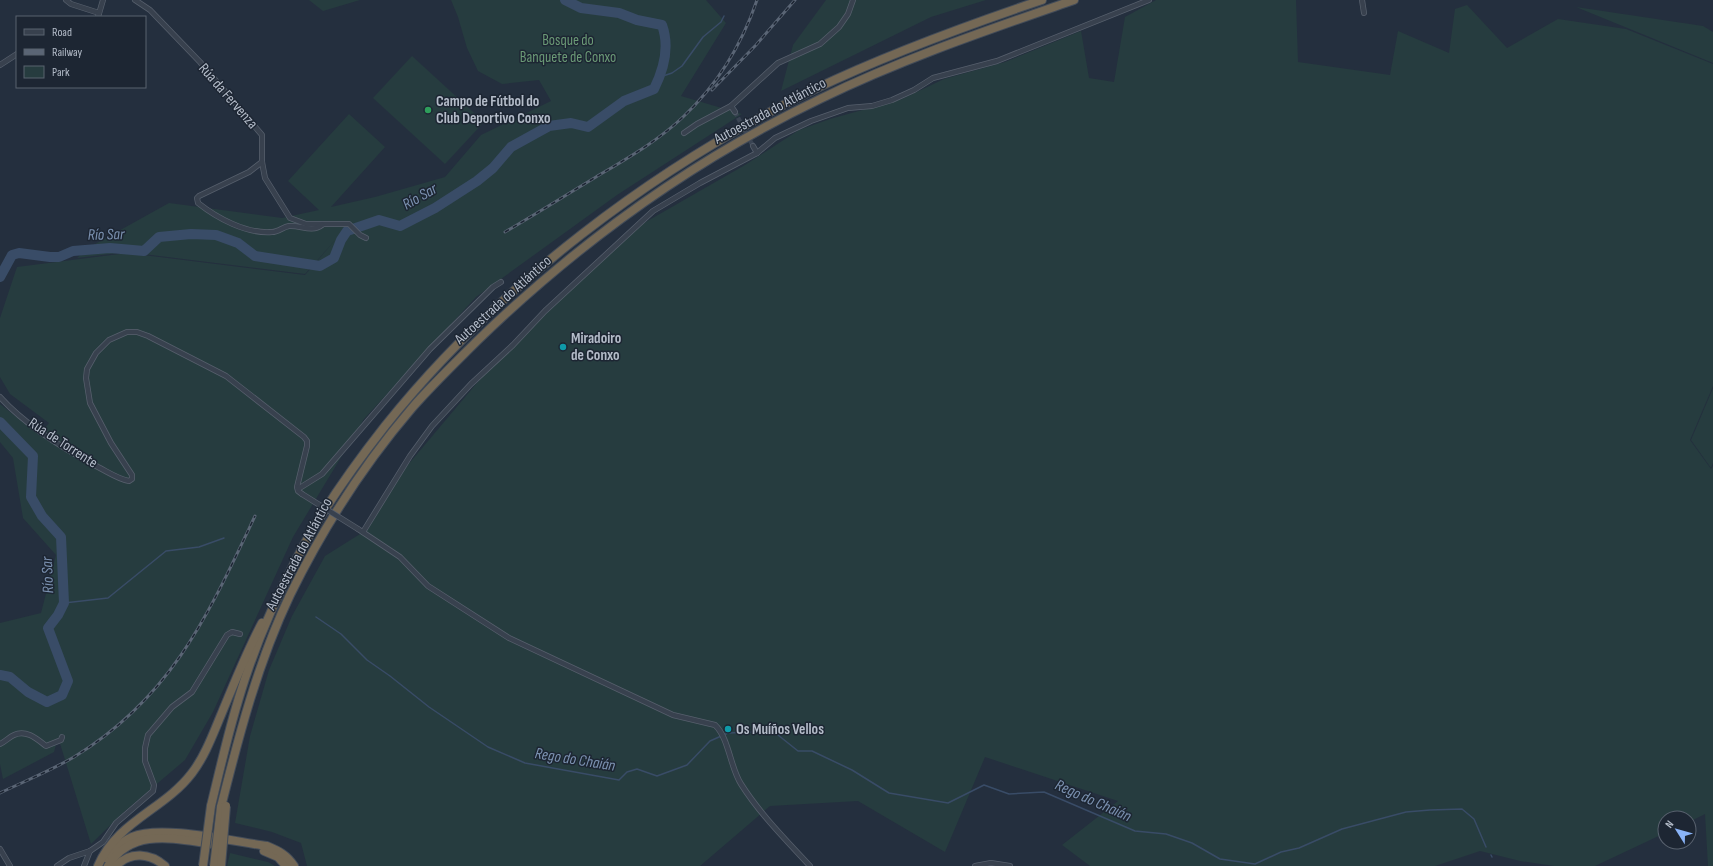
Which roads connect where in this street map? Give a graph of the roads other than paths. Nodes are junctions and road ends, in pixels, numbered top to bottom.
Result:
1 (66, 0) edge
2 (103, 0) edge
3 (135, 0) edge
4 (853, 0) edge
5 (1042, 0) edge
6 (1074, 0) edge
7 (1149, 0) edge
8 (1362, 0) edge
9 (1364, 13) dead end
10 (99, 15) edge
11 (16, 55) edge
12 (0, 65) edge
13 (731, 106) junction
14 (735, 112) tunnel mouth
15 (684, 133) dead end
16 (753, 146) tunnel mouth
17 (757, 153) junction
18 (262, 162) junction
19 (322, 225) junction
20 (366, 238) dead end
21 (501, 282) dead end
22 (0, 397) edge
23 (298, 489) junction
24 (361, 530) junction
25 (297, 558) junction
26 (240, 634) dead end
27 (62, 737) dead end
28 (0, 744) edge
29 (224, 807) junction
30 (0, 849) edge
31 (90, 851) junction
32 (10, 866) edge
33 (57, 866) edge
34 (84, 866) edge
35 (99, 866) edge
36 (108, 866) edge
37 (116, 866) edge
38 (165, 866) edge
39 (203, 866) edge
40 (214, 866) edge
41 (221, 866) edge
42 (286, 866) edge
43 (294, 866) edge
44 (810, 866) edge
45 (975, 866) edge
46 (1010, 866) edge

1 - 10 street
2 - 10 street
3 - 18 street, Rúa da Fervenza
4 - 13 street
5 - 25 highway, Autoestrada do Atlántico
6 - 29 highway, Autoestrada do Atlántico
7 - 17 street
8 - 9 street
11 - 12 street
13 - 14 street
13 - 15 street
16 - 17 street
17 - 24 street
18 - 19 street, Rúa da Fervenza
18 - 19 street
19 - 20 street, Rúa da Fervenza
21 - 23 street
22 - 23 street, Rúa de Torrente
23 - 24 street, bridge
24 - 44 street
25 - 35 highway
25 - 39 highway, Autoestrada do Atlántico, bridge
26 - 31 street
27 - 28 street
29 - 40 highway, Autoestrada do Atlántico, bridge
29 - 41 highway, bridge
30 - 32 street
31 - 33 street
31 - 34 street
35 - 43 highway
36 - 42 highway
37 - 38 highway
45 - 46 street

